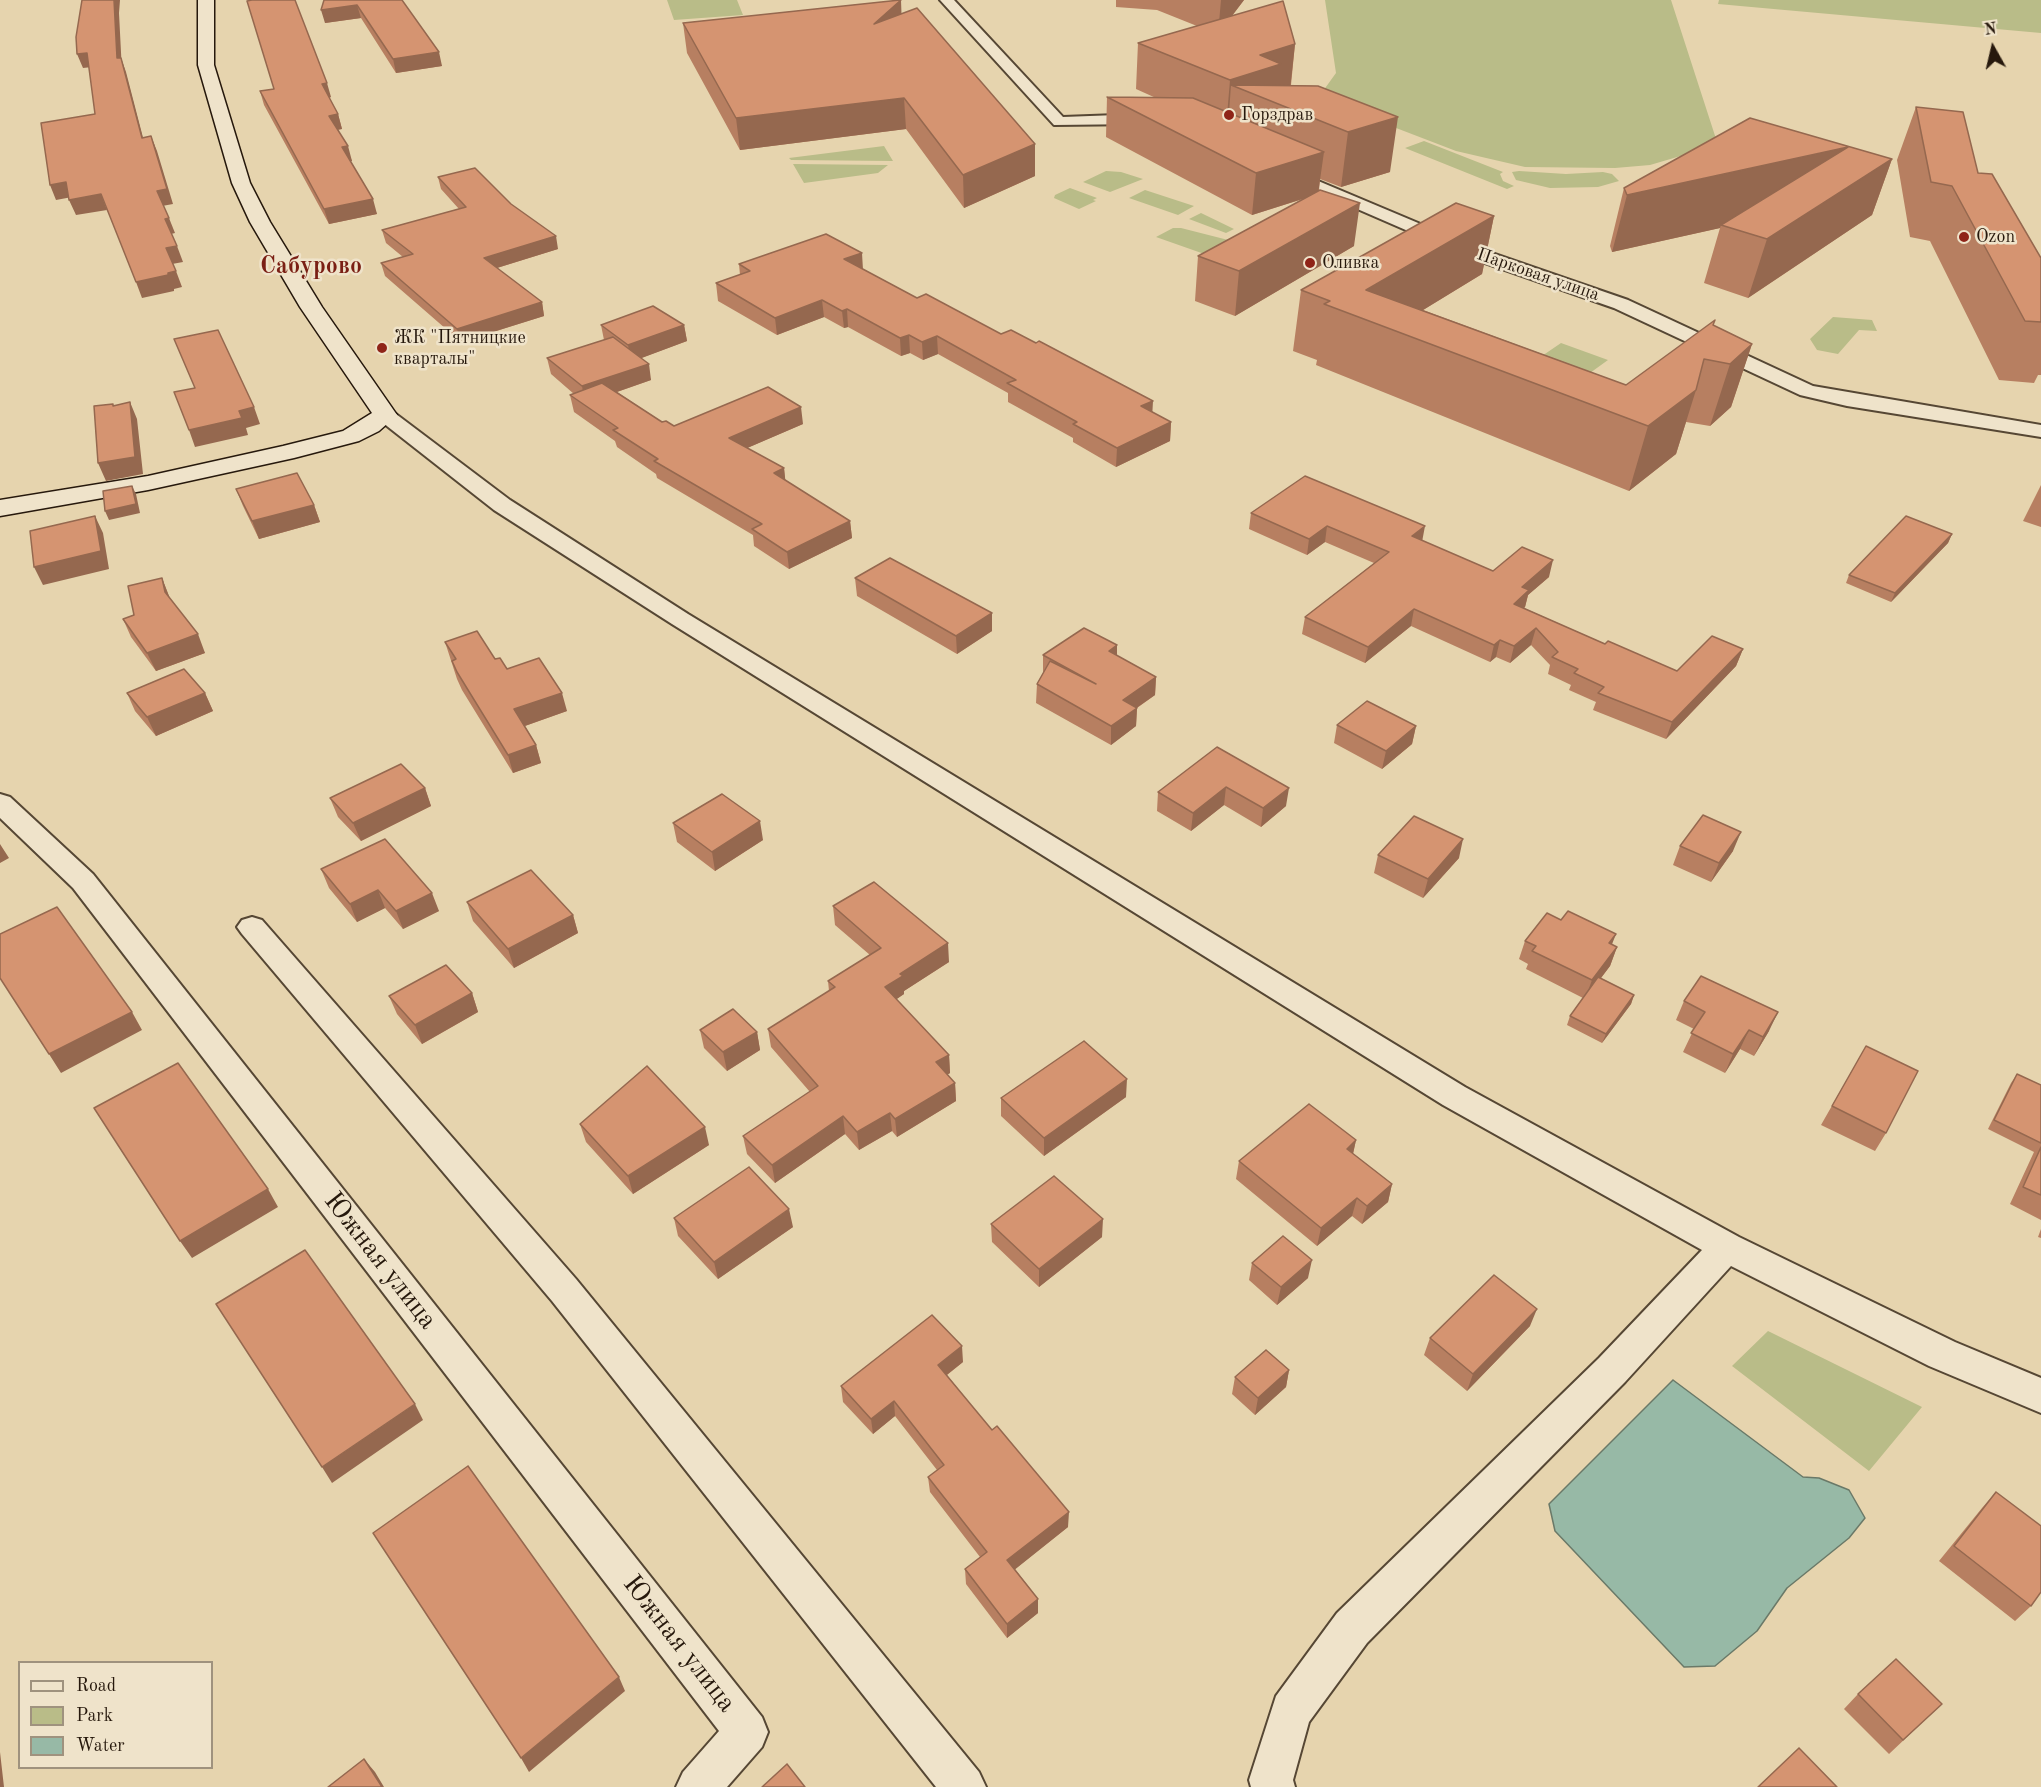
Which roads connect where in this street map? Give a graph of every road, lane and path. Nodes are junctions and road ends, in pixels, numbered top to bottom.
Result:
1 (206, 0) edge
2 (947, 0) edge
3 (1162, 122) edge
4 (1273, 167) edge
5 (385, 415) junction
6 (2041, 431) edge
7 (0, 508) edge
8 (0, 803) edge
9 (252, 927) dead end
10 (1727, 1247) junction
11 (2041, 1396) edge
12 (1269, 1785) edge
13 (698, 1787) edge
14 (964, 1787) edge

1 - 5 street
2 - 3 street
4 - 6 street, Парковая улица
5 - 7 street
5 - 10 street
8 - 13 street, Южная улица
9 - 14 street
10 - 11 street
10 - 12 street

